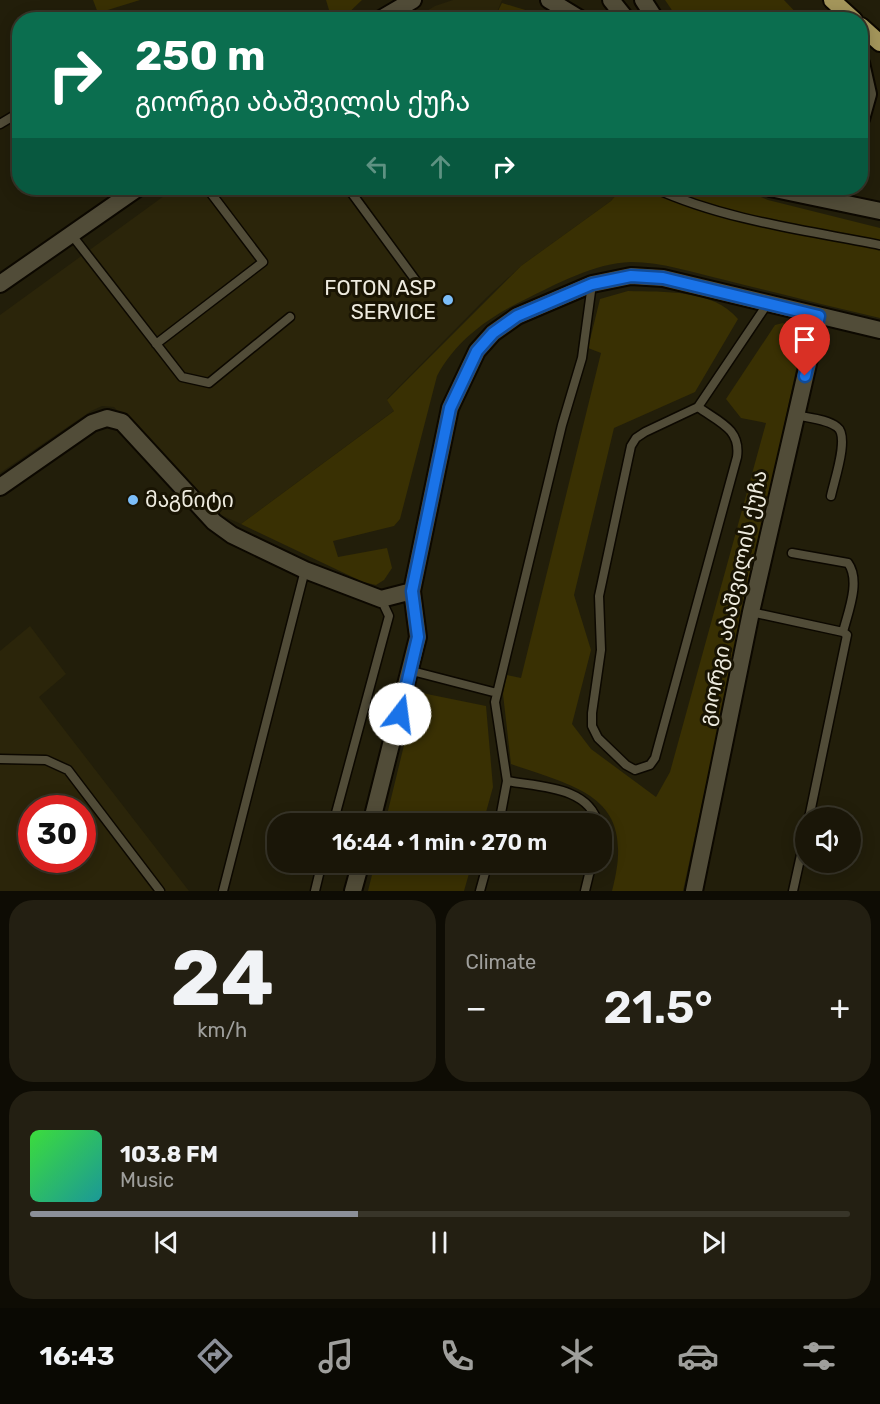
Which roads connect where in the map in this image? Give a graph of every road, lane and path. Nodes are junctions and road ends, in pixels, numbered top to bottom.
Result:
1 (413, 0) edge
2 (425, 0) edge
3 (549, 0) edge
4 (575, 0) edge
5 (611, 0) edge
6 (833, 1) edge
7 (398, 3) edge
8 (569, 12) edge
9 (586, 12) edge
10 (621, 12) edge
11 (845, 12) edge
12 (868, 32) edge
13 (880, 43) edge
14 (128, 195) edge
15 (212, 195) edge
16 (353, 195) edge
17 (670, 195) edge
18 (806, 195) edge
19 (878, 209) edge
20 (71, 234) junction
21 (880, 245) edge
22 (0, 284) edge
23 (592, 284) junction
24 (422, 289) dead end
25 (768, 303) junction
26 (819, 316) junction
27 (290, 317) dead end
28 (880, 330) edge
29 (156, 344) junction
30 (698, 407) junction
31 (796, 415) junction
32 (0, 487) edge
33 (831, 496) dead end
34 (792, 553) dead end
35 (305, 570) junction
36 (412, 591) junction
37 (381, 599) junction
38 (752, 612) junction
39 (843, 632) junction
40 (412, 671) junction
41 (497, 693) junction
42 (0, 759) edge
43 (507, 782) junction
44 (811, 807) edge
45 (336, 813) edge
46 (374, 813) edge
47 (501, 813) edge
48 (595, 813) edge
49 (319, 873) edge
50 (358, 873) edge
51 (485, 873) edge
52 (589, 873) edge
53 (797, 873) edge
54 (160, 891) edge
55 (223, 891) edge
56 (315, 891) edge
57 (353, 891) edge
58 (480, 891) edge
59 (585, 891) edge
60 (694, 891) edge
61 (793, 891) edge

1 - 7 street
2 - 7 street
3 - 8 street
4 - 9 street
5 - 10 street
6 - 11 highway
12 - 13 highway
14 - 20 street
15 - 29 lane
16 - 24 lane
17 - 21 lane
18 - 19 street
20 - 22 street
20 - 29 lane
23 - 25 street
23 - 36 street
23 - 41 lane
25 - 26 street
25 - 30 lane
26 - 28 street
26 - 31 street, გიორგი აბაშვილის ქუჩა
27 - 29 lane
30 - 30 lane
31 - 33 lane
31 - 38 street, გიორგი აბაშვილის ქუჩა
32 - 35 street
34 - 39 lane
35 - 37 street
35 - 55 lane
36 - 37 street
36 - 40 street
37 - 45 lane
38 - 39 lane
38 - 60 street, გიორგი აბაშვილის ქუჩა
39 - 44 lane
40 - 41 lane
40 - 46 street
41 - 43 lane
42 - 54 lane
43 - 47 lane
43 - 48 lane
49 - 56 lane
50 - 57 street
51 - 58 lane
52 - 59 lane
53 - 61 lane

